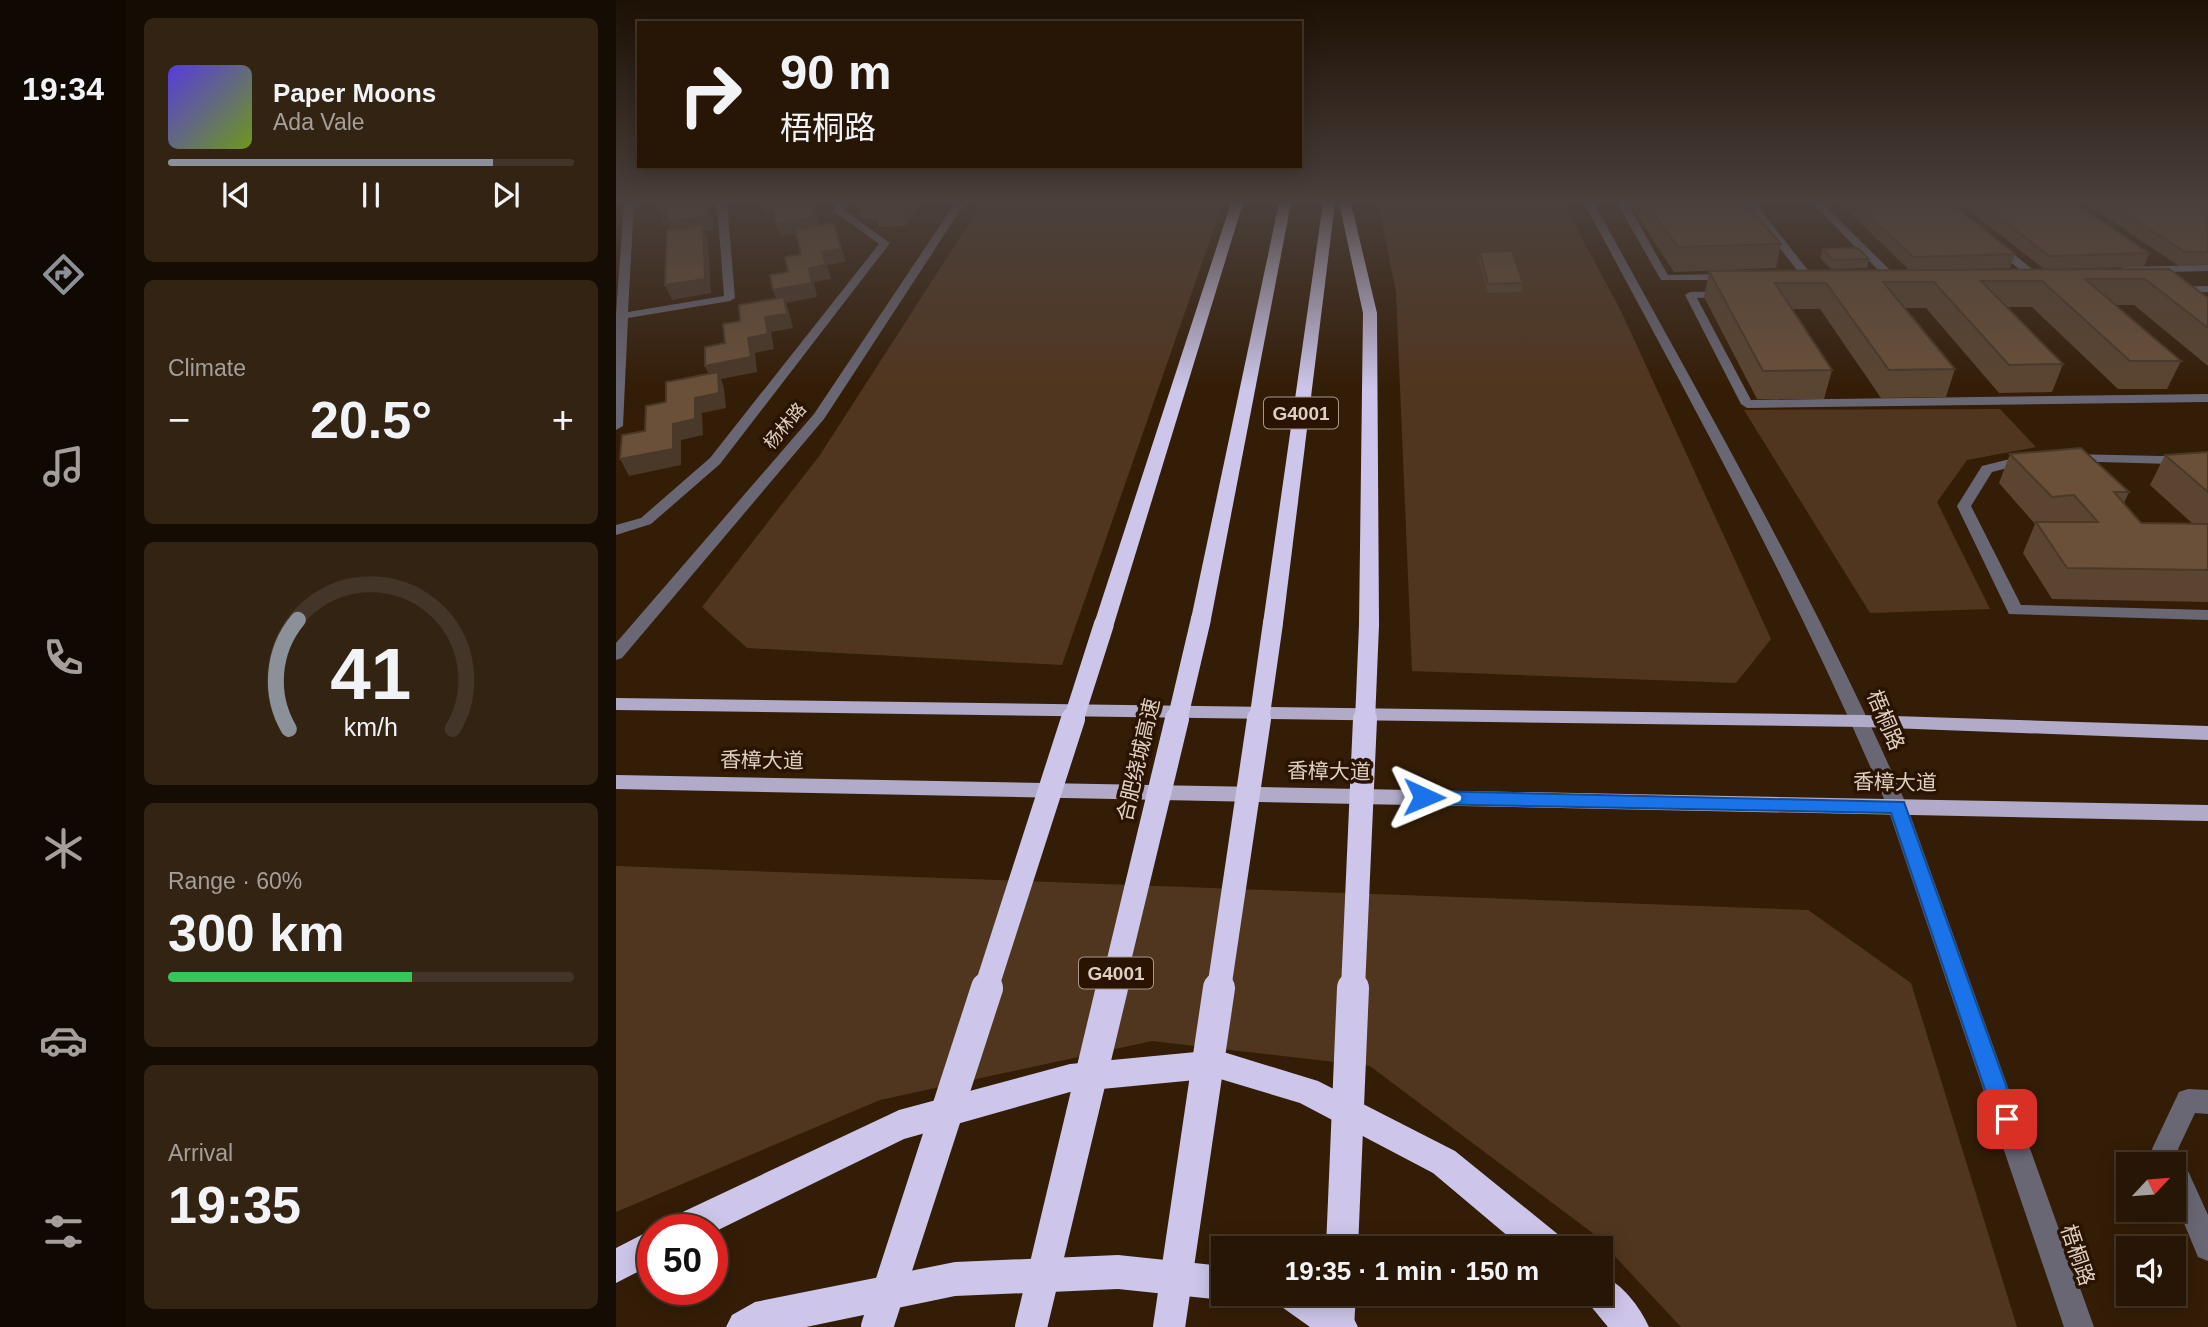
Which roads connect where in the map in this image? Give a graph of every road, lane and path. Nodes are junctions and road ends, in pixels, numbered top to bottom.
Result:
1 (624, 265) edge
2 (727, 265) edge
3 (868, 265) edge
4 (919, 265) edge
5 (1217, 265) edge
6 (1272, 265) edge
7 (1321, 265) edge
8 (1359, 265) edge
9 (1622, 265) edge
10 (1658, 265) edge
11 (1798, 265) edge
12 (1879, 265) edge
13 (2020, 265) edge
14 (2161, 265) edge
15 (2208, 268) edge
16 (2167, 269) junction
17 (2111, 270) edge
18 (2028, 271) junction
19 (2042, 271) edge
20 (2015, 272) edge
21 (1874, 274) edge
22 (1888, 274) junction
23 (1900, 274) edge
24 (1820, 275) edge
25 (1794, 276) edge
26 (1807, 276) junction
27 (1742, 277) edge
28 (2208, 289) edge
29 (2153, 290) edge
30 (1744, 294) edge
31 (620, 316) edge
32 (2208, 398) edge
33 (616, 426) edge
34 (2208, 461) edge
35 (616, 530) edge
36 (2208, 615) edge
37 (616, 654) edge
38 (616, 704) edge
39 (1863, 721) junction
40 (2208, 733) edge
41 (616, 782) edge
42 (1897, 806) junction
43 (2208, 813) edge
44 (2208, 1102) edge
45 (2166, 1152) edge
46 (2186, 1197) edge
47 (715, 1214) edge
48 (1343, 1236) edge
49 (1533, 1236) edge
50 (2208, 1247) edge
51 (637, 1255) edge
52 (616, 1266) edge
53 (1211, 1282) edge
54 (1309, 1306) edge
55 (1340, 1306) edge
56 (1613, 1306) edge
57 (744, 1327) edge
58 (877, 1327) edge
59 (1031, 1327) edge
60 (1169, 1327) edge
61 (1339, 1327) edge
62 (1631, 1327) edge
63 (2079, 1327) edge

1 - 31 street
2 - 31 street
3 - 35 street
4 - 37 street, 杨林路
5 - 58 highway, bridge
6 - 59 highway, 合肥绕城高速 / G4001, bridge
7 - 60 highway, G4001, bridge
8 - 48 highway, bridge
9 - 39 street, 梧桐路
10 - 27 street
11 - 26 street
12 - 22 street
13 - 18 street
14 - 16 street
15 - 16 street
16 - 17 street
18 - 19 street
18 - 20 street
21 - 22 street
22 - 23 street
24 - 26 street
25 - 26 street
28 - 29 street
30 - 32 street
31 - 33 street
34 - 36 street
38 - 39 main road
39 - 40 main road
39 - 42 street, 梧桐路
41 - 42 main road, 香樟大道
42 - 43 main road, 香樟大道
42 - 63 street, 梧桐路
44 - 45 street
46 - 50 street
47 - 49 highway
51 - 52 highway
53 - 57 highway
54 - 61 highway
55 - 61 highway, bridge
56 - 62 highway

